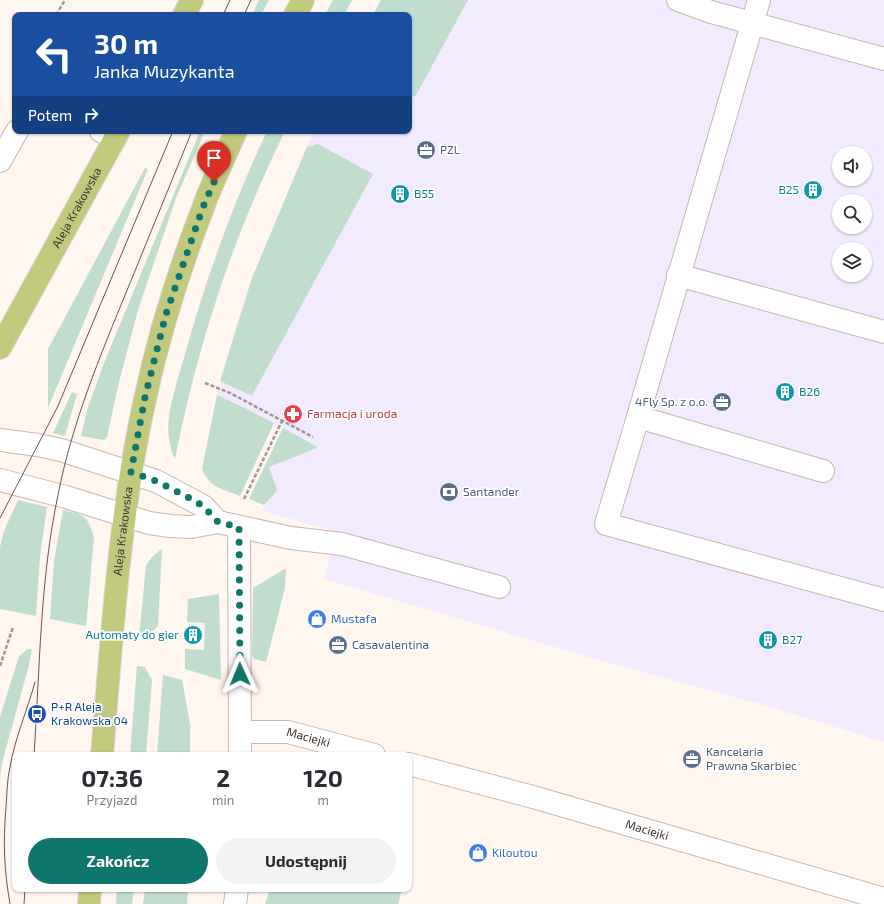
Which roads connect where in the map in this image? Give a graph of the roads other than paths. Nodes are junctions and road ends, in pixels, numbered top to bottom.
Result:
1 (192, 0) edge
2 (304, 0) edge
3 (678, 0) edge
4 (759, 0) edge
5 (186, 12) edge
6 (297, 12) edge
7 (752, 23) junction
8 (884, 59) edge
9 (15, 134) edge
10 (112, 134) edge
11 (235, 134) edge
12 (0, 162) edge
13 (678, 276) junction
14 (884, 332) edge
15 (0, 348) edge
16 (638, 417) junction
17 (0, 440) edge
18 (823, 471) dead end
19 (131, 472) junction
20 (0, 480) edge
21 (124, 515) junction
22 (218, 522) junction
23 (239, 527) junction
24 (499, 587) dead end
25 (884, 600) edge
26 (240, 732) junction
27 (102, 752) edge
28 (240, 752) edge
29 (363, 752) edge
30 (412, 765) edge
31 (90, 892) edge
32 (237, 892) edge
33 (884, 899) edge
34 (89, 904) edge
35 (235, 904) edge

1 - 5 main road
2 - 6 main road
3 - 7 street
4 - 7 street
7 - 8 street
7 - 13 street
9 - 12 street
10 - 15 main road, Aleja Krakowska
11 - 19 main road, Aleja Krakowska
13 - 14 street
13 - 16 street
16 - 18 street
16 - 25 street
17 - 19 street
19 - 21 main road, Aleja Krakowska
19 - 22 street
20 - 21 street
21 - 22 street
21 - 27 main road, Aleja Krakowska
22 - 23 street
23 - 24 street
23 - 26 street
26 - 28 street
26 - 29 street, Maciejki
30 - 33 street, Maciejki
31 - 34 main road
32 - 35 street

